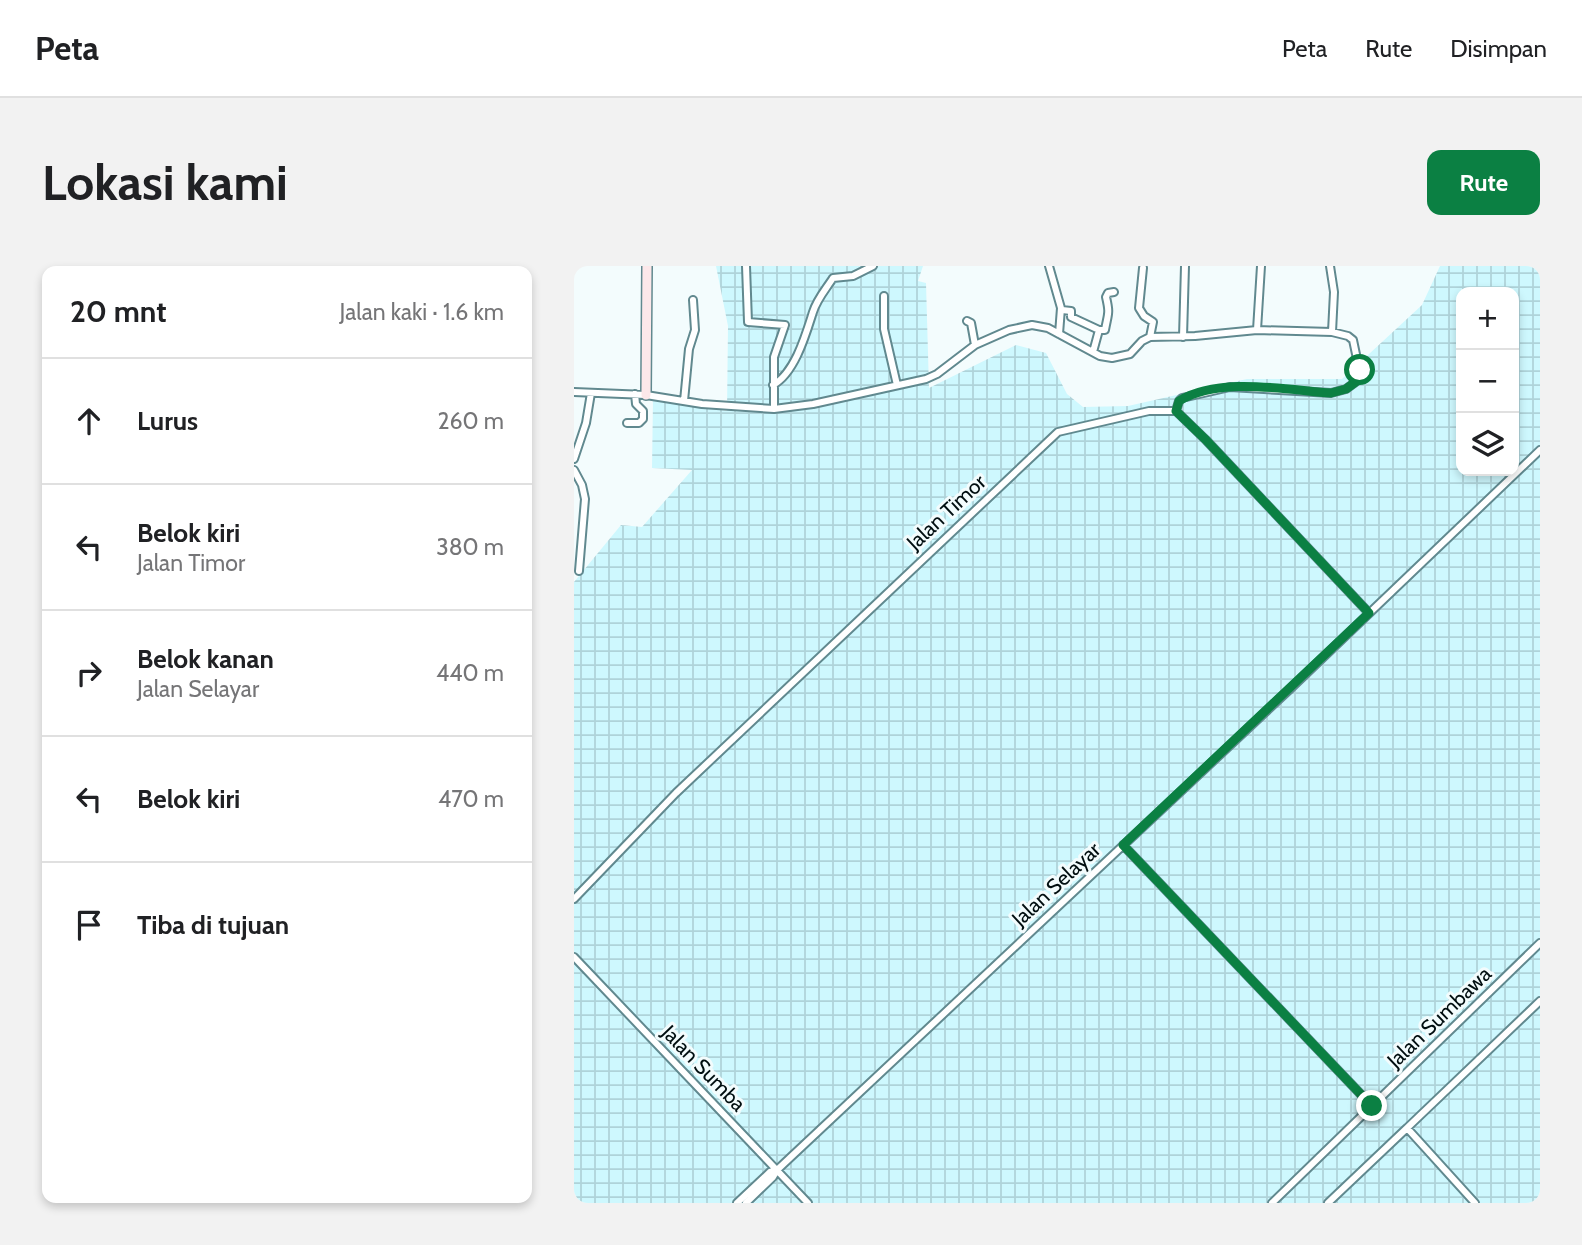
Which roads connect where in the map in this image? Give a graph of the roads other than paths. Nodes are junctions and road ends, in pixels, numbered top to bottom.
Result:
1 (647, 266) edge
2 (746, 266) edge
3 (873, 266) edge
4 (1049, 266) edge
5 (1185, 266) edge
6 (1261, 266) edge
7 (1330, 266) edge
8 (1143, 268) dead end
9 (1114, 292) dead end
10 (884, 296) dead end
11 (693, 300) dead end
12 (1062, 310) junction
13 (967, 321) dead end
14 (1099, 330) junction
15 (1257, 330) junction
16 (1332, 332) junction
17 (1059, 334) junction
18 (1150, 337) junction
19 (1183, 337) junction
20 (975, 345) junction
21 (1093, 352) junction
22 (773, 385) junction
23 (897, 386) junction
24 (574, 392) edge
25 (591, 393) junction
26 (635, 394) junction
27 (646, 395) junction
28 (684, 401) junction
29 (774, 409) junction
30 (1176, 411) junction
31 (628, 423) dead end
32 (575, 450) edge
33 (1540, 450) edge
34 (574, 459) edge
35 (574, 470) edge
36 (574, 530) edge
37 (584, 530) junction
38 (579, 571) dead end
39 (1369, 613) junction
40 (1123, 845) junction
41 (574, 899) edge
42 (1540, 943) edge
43 (574, 957) edge
44 (574, 964) edge
45 (584, 968) junction
46 (1540, 1001) edge
47 (1372, 1106) junction
48 (1407, 1129) junction
49 (777, 1170) junction
50 (737, 1203) edge
51 (746, 1203) edge
52 (808, 1203) edge
53 (1272, 1203) edge
54 (1328, 1203) edge
55 (1475, 1203) edge

1 - 27 street
2 - 22 street
3 - 22 street
4 - 12 street
5 - 19 street
6 - 15 street
7 - 16 street
8 - 18 street
9 - 14 street
10 - 23 street
11 - 28 street
12 - 14 street
12 - 17 street
13 - 20 street
14 - 21 street
15 - 16 street
15 - 19 street
16 - 30 street
17 - 20 street
17 - 21 street
18 - 19 street
18 - 21 street
20 - 23 street
22 - 29 street
23 - 29 street
24 - 25 street
25 - 26 street
25 - 32 street
26 - 27 street
26 - 31 street
27 - 28 street
28 - 29 street
30 - 39 street
30 - 41 street, Jalan Timor
32 - 34 street
33 - 39 street, Jalan Selayar
35 - 37 street
36 - 37 street
37 - 38 street
39 - 40 street, Jalan Selayar
40 - 47 street
40 - 49 street, Jalan Selayar
42 - 47 street, Jalan Sumbawa
43 - 45 street, Jalan Sumba
44 - 45 street
45 - 49 street, Jalan Sumba
46 - 48 street
47 - 53 street, Jalan Sumbawa
48 - 54 street
48 - 55 street
49 - 50 street, Jalan Selayar
49 - 51 street, Jalan Selayar
49 - 52 street, Jalan Sumba

